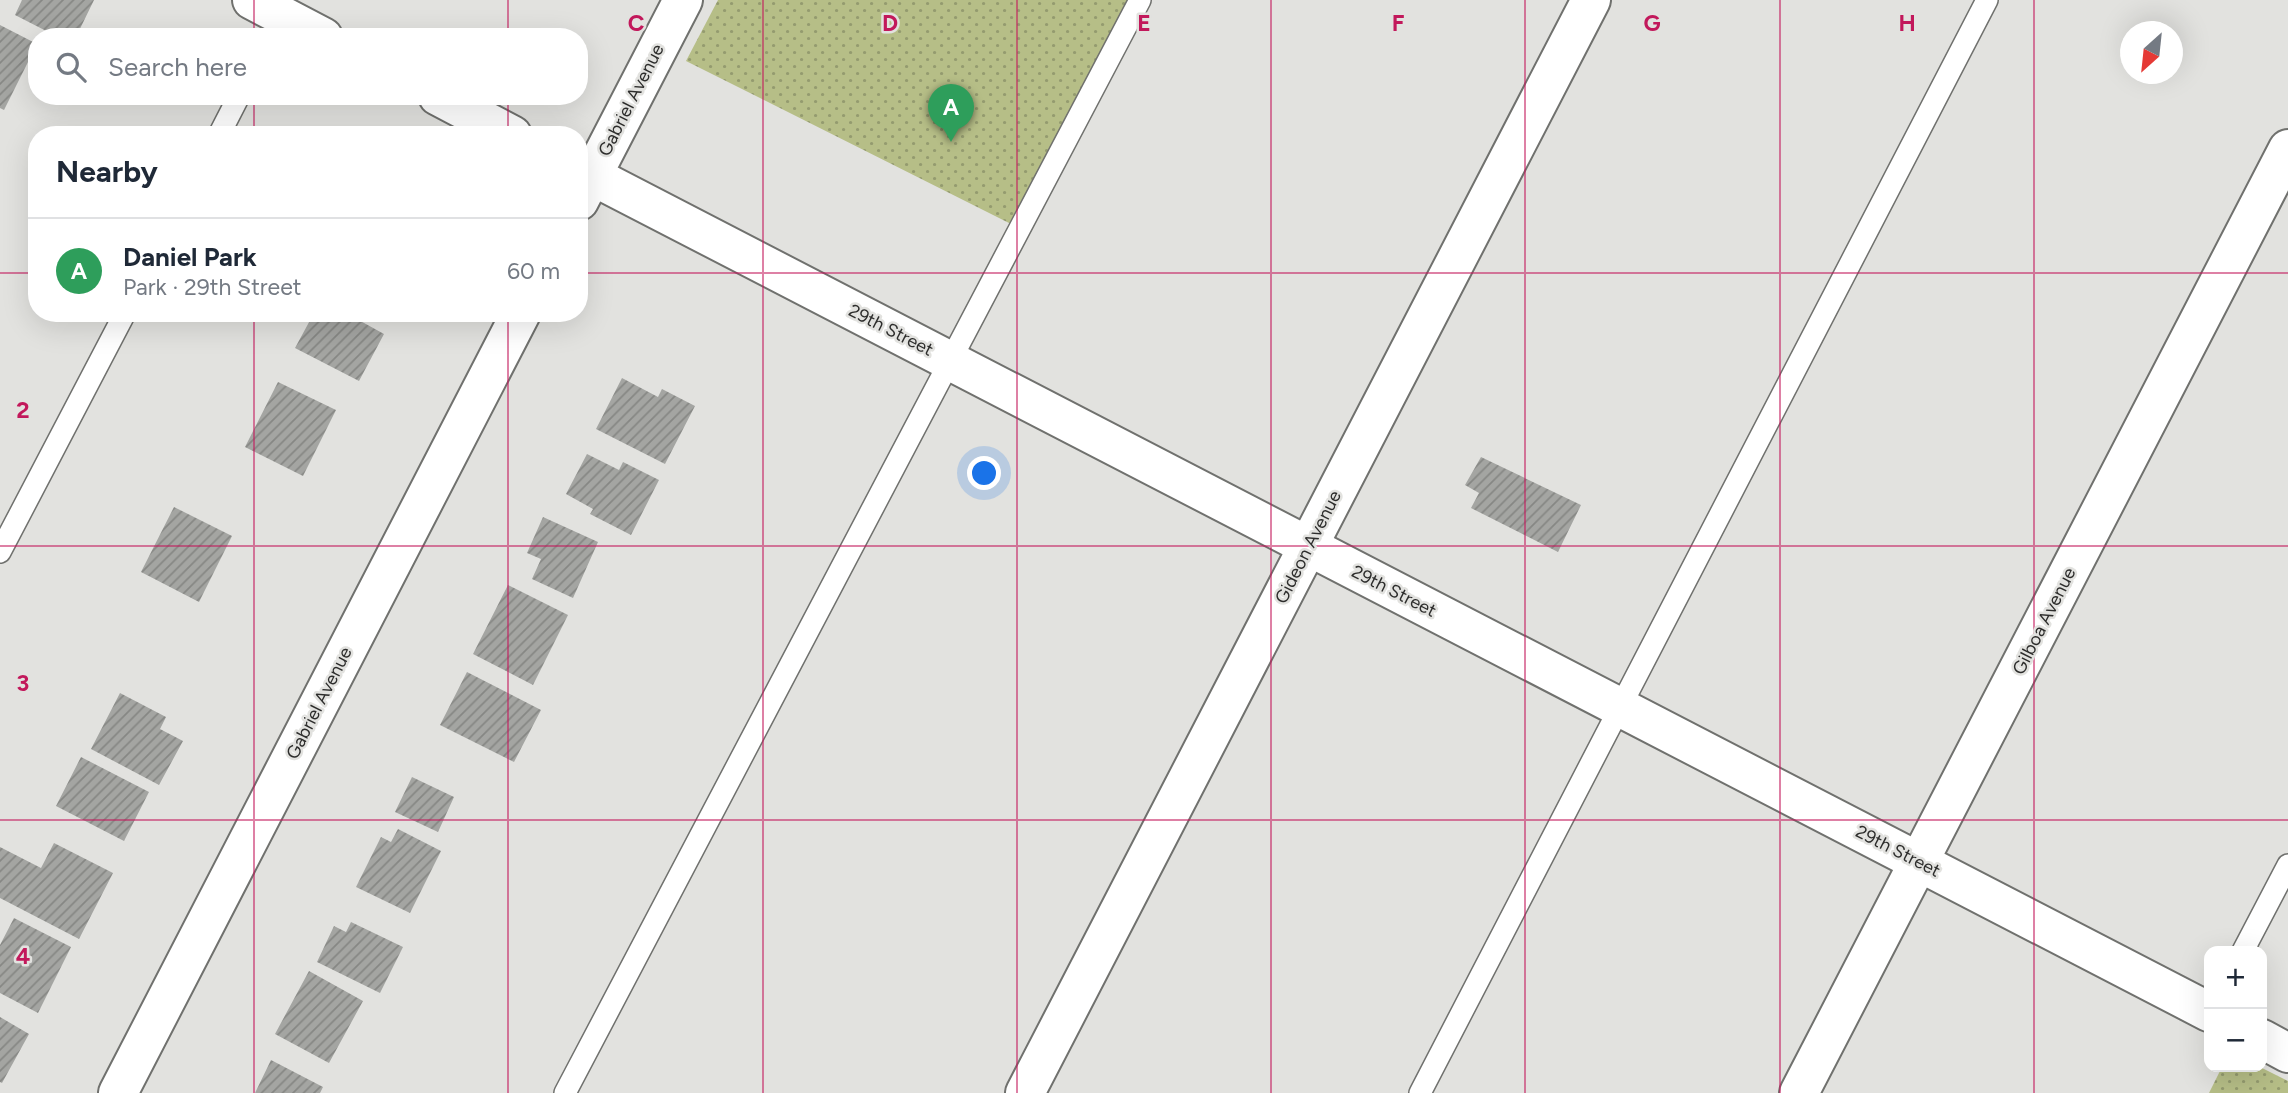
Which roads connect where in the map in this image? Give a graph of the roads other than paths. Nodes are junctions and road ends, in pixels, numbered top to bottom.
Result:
1 (683, 0) edge
2 (1140, 0) edge
3 (1591, 0) edge
4 (1987, 0) edge
5 (273, 13) edge
6 (304, 28) edge
7 (234, 105) edge
8 (455, 105) edge
9 (224, 126) edge
10 (495, 126) edge
11 (2288, 149) edge
12 (588, 175) edge
13 (588, 184) edge
14 (120, 322) edge
15 (516, 322) edge
16 (950, 361) junction
17 (1308, 546) junction
18 (0, 552) edge
19 (1620, 708) junction
20 (1919, 862) junction
21 (2288, 865) edge
22 (2246, 946) edge
23 (2204, 1009) edge
24 (2267, 1042) edge
25 (2288, 1053) edge
26 (118, 1093) edge
27 (565, 1093) edge
28 (1025, 1093) edge
29 (1420, 1093) edge
30 (1799, 1093) edge

1 - 12 street, Gabriel Avenue
2 - 16 lane
3 - 17 street, Gideon Avenue
4 - 19 lane
5 - 6 street
7 - 9 lane
8 - 10 street
11 - 20 street, Gilboa Avenue
13 - 16 street, 29th Street
14 - 18 lane
15 - 26 street, Gabriel Avenue
16 - 17 street, 29th Street
16 - 27 lane
17 - 19 street, 29th Street
17 - 28 street, Gideon Avenue
19 - 20 street, 29th Street
19 - 29 lane
20 - 23 street, 29th Street
20 - 30 street, Gilboa Avenue
21 - 22 lane
24 - 25 street

